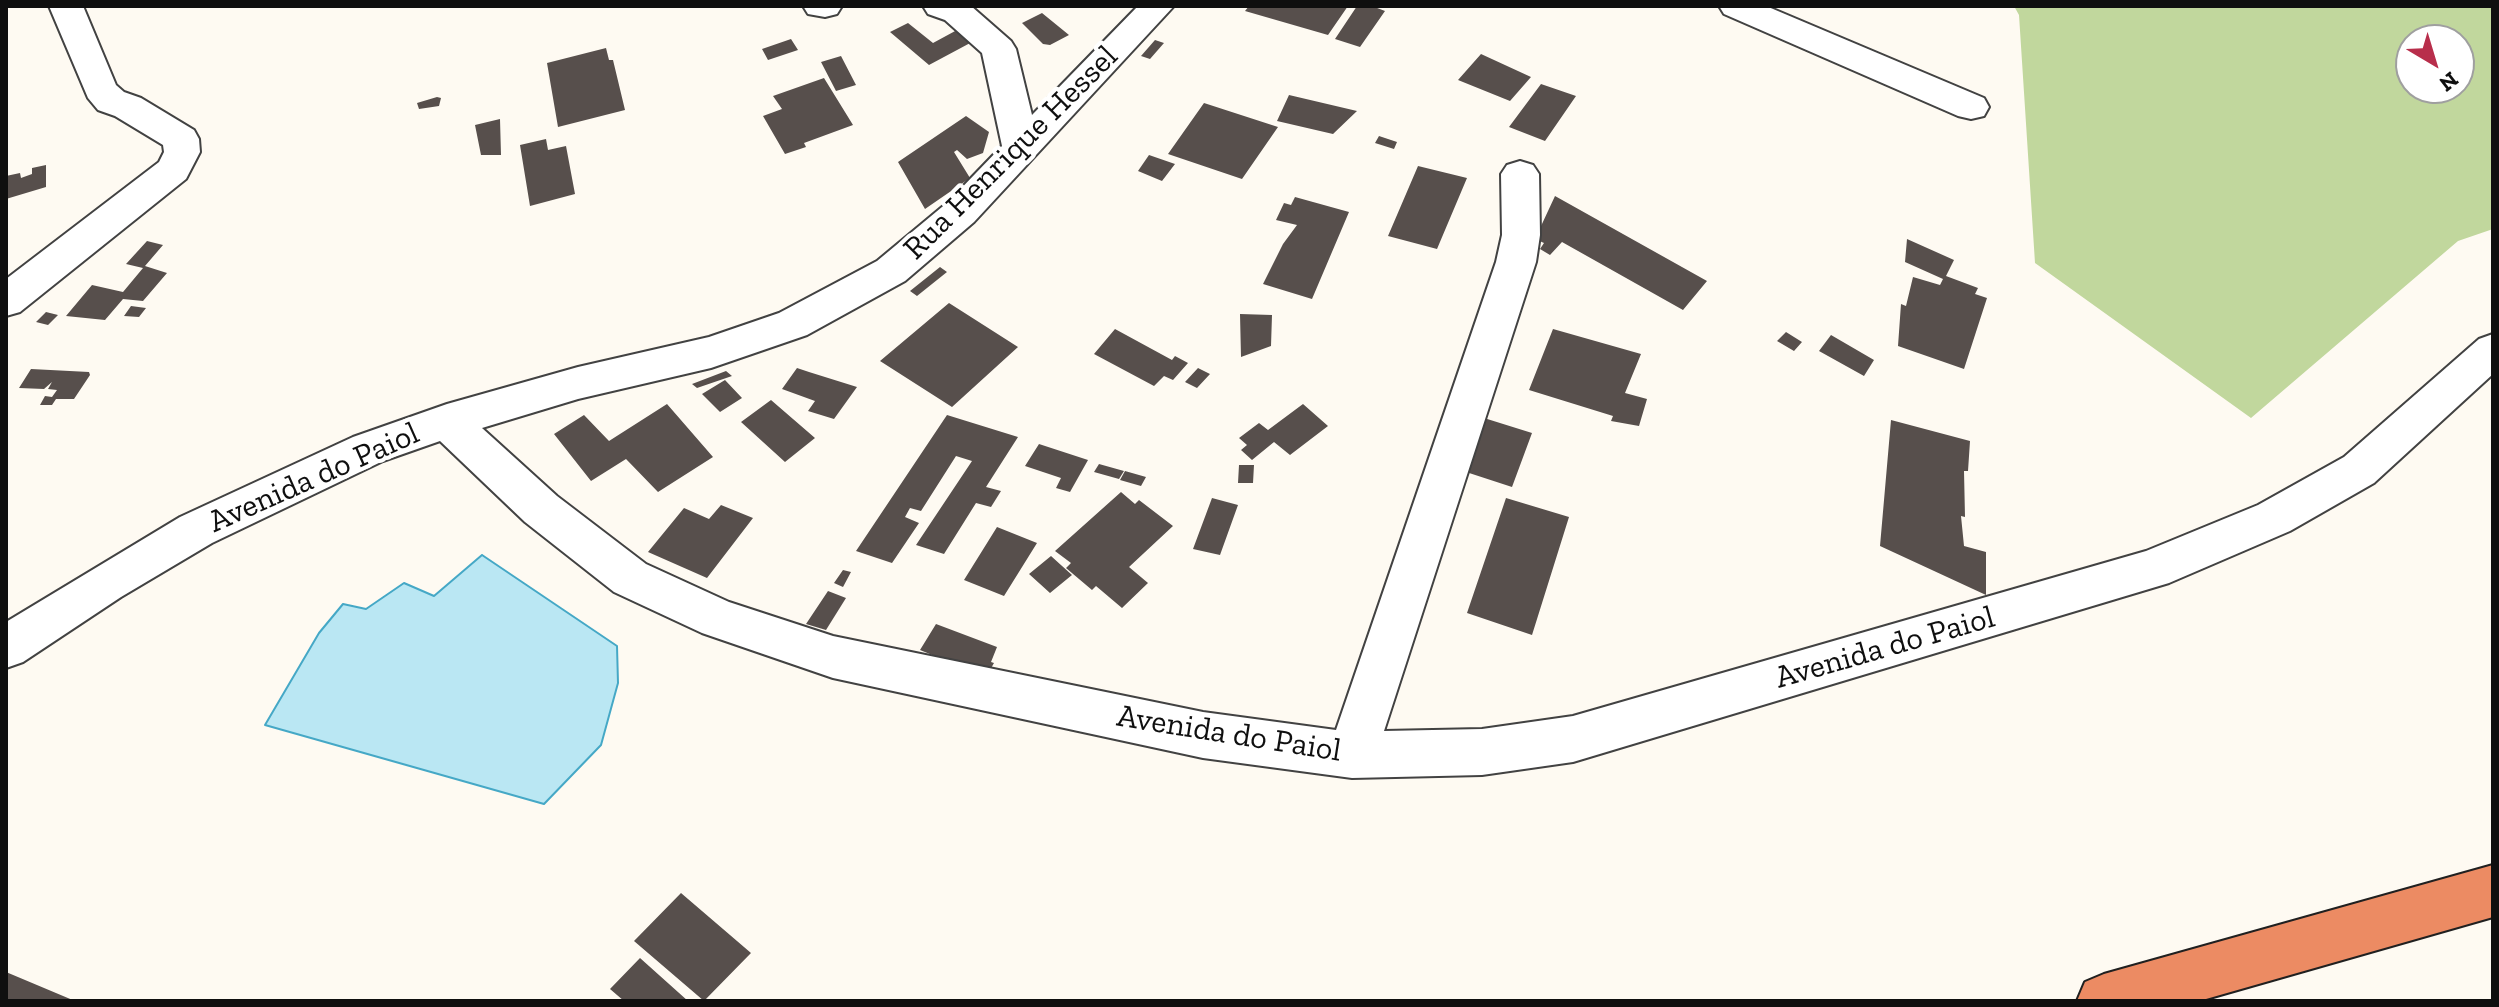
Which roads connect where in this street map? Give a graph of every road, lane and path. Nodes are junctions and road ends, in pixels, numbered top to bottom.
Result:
1 (66, 6) edge
2 (940, 6) edge
3 (1157, 6) edge
4 (1736, 6) edge
5 (1971, 107) dead end
6 (1021, 148) junction
7 (1520, 174) dead end
8 (6, 301) edge
9 (2493, 350) edge
10 (447, 421) junction
11 (6, 647) edge
12 (1352, 755) junction
13 (2493, 891) edge
14 (2104, 1001) edge

1 - 8 street
2 - 6 street
3 - 6 street, Rua Henrique Hessel
4 - 5 street
6 - 10 street, Rua Henrique Hessel
7 - 12 street
9 - 12 street, Avenida do Paiol
10 - 11 street, Avenida do Paiol
10 - 12 street, Avenida do Paiol
13 - 14 highway

